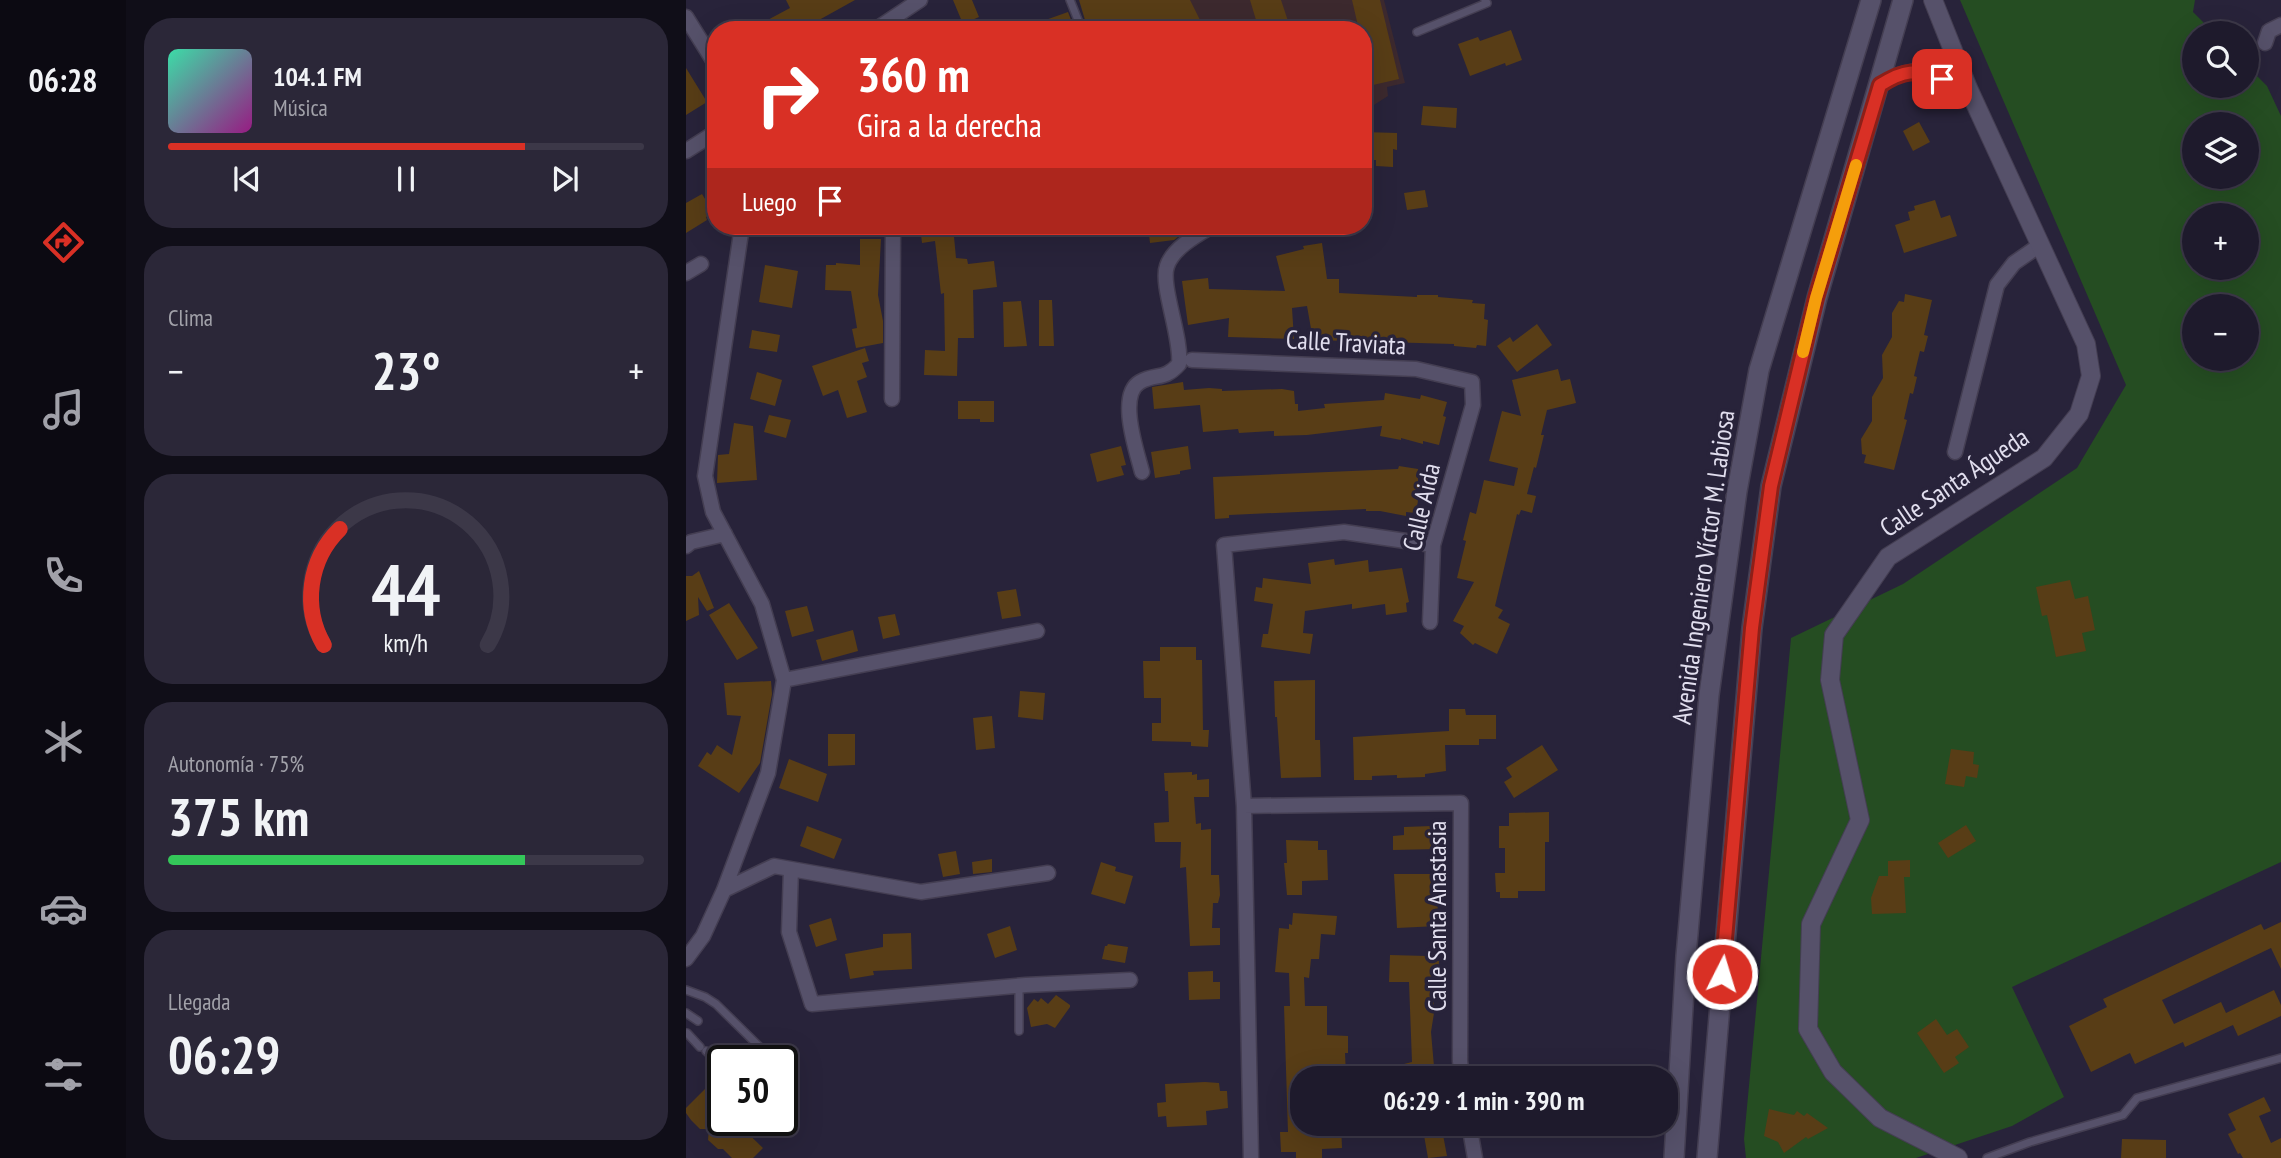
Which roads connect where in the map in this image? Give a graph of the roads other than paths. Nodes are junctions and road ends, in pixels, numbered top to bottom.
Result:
1 (920, 0) edge
2 (1070, 0) edge
3 (1485, 0) edge
4 (1871, 0) edge
5 (1903, 0) edge
6 (1933, 0) edge
7 (686, 17) edge
8 (888, 21) edge
9 (1078, 21) edge
10 (2281, 25) edge
11 (1417, 32) dead end
12 (2265, 43) dead end
13 (707, 51) edge
14 (1880, 85) junction
15 (1968, 88) junction
16 (707, 137) edge
17 (686, 150) edge
18 (740, 235) edge
19 (893, 235) edge
20 (1199, 235) edge
21 (2040, 245) junction
22 (701, 264) dead end
23 (686, 273) edge
24 (1192, 360) dead end
25 (892, 398) dead end
26 (1473, 405) joint
27 (1955, 452) dead end
28 (1142, 472) dead end
29 (725, 534) junction
30 (1433, 545) junction
31 (686, 546) edge
32 (1430, 622) dead end
33 (1037, 631) dead end
34 (784, 680) junction
35 (1244, 806) junction
36 (791, 869) junction
37 (1048, 873) dead end
38 (724, 890) junction
39 (686, 960) edge
40 (1130, 980) dead end
41 (1019, 986) junction
42 (686, 990) edge
43 (686, 1013) edge
44 (698, 1021) dead end
45 (1019, 1031) dead end
46 (687, 1033) edge
47 (758, 1045) edge
48 (707, 1052) edge
49 (2281, 1058) edge
50 (1461, 1066) edge
51 (1471, 1136) edge
52 (1251, 1158) edge
53 (1475, 1158) edge
54 (1674, 1158) edge
55 (1707, 1158) edge
56 (1958, 1158) edge
57 (1987, 1158) edge

1 - 8 street
2 - 9 lane
3 - 11 lane
4 - 54 main road, Avenida Ingeniero Víctor M. Labiosa
5 - 14 main road
6 - 15 street, Calle Santa Águeda
7 - 13 street
10 - 12 street
14 - 15 street
14 - 55 main road
15 - 21 street, Calle Santa Águeda
16 - 17 street
18 - 29 street
19 - 25 street
20 - 28 street
21 - 27 street
21 - 56 street, Calle Santa Águeda
22 - 23 street
24 - 26 street, Calle Traviata
26 - 30 street, Calle Aida
29 - 31 street
29 - 34 street
30 - 32 street, Calle Aida
30 - 35 street
33 - 34 street
34 - 38 street
35 - 50 street, Calle Santa Anastasia
35 - 52 street
36 - 37 street
36 - 38 street
36 - 41 street
38 - 39 street
40 - 41 street
41 - 45 lane
42 - 47 lane
43 - 44 lane
46 - 48 lane
49 - 57 lane
51 - 53 street

